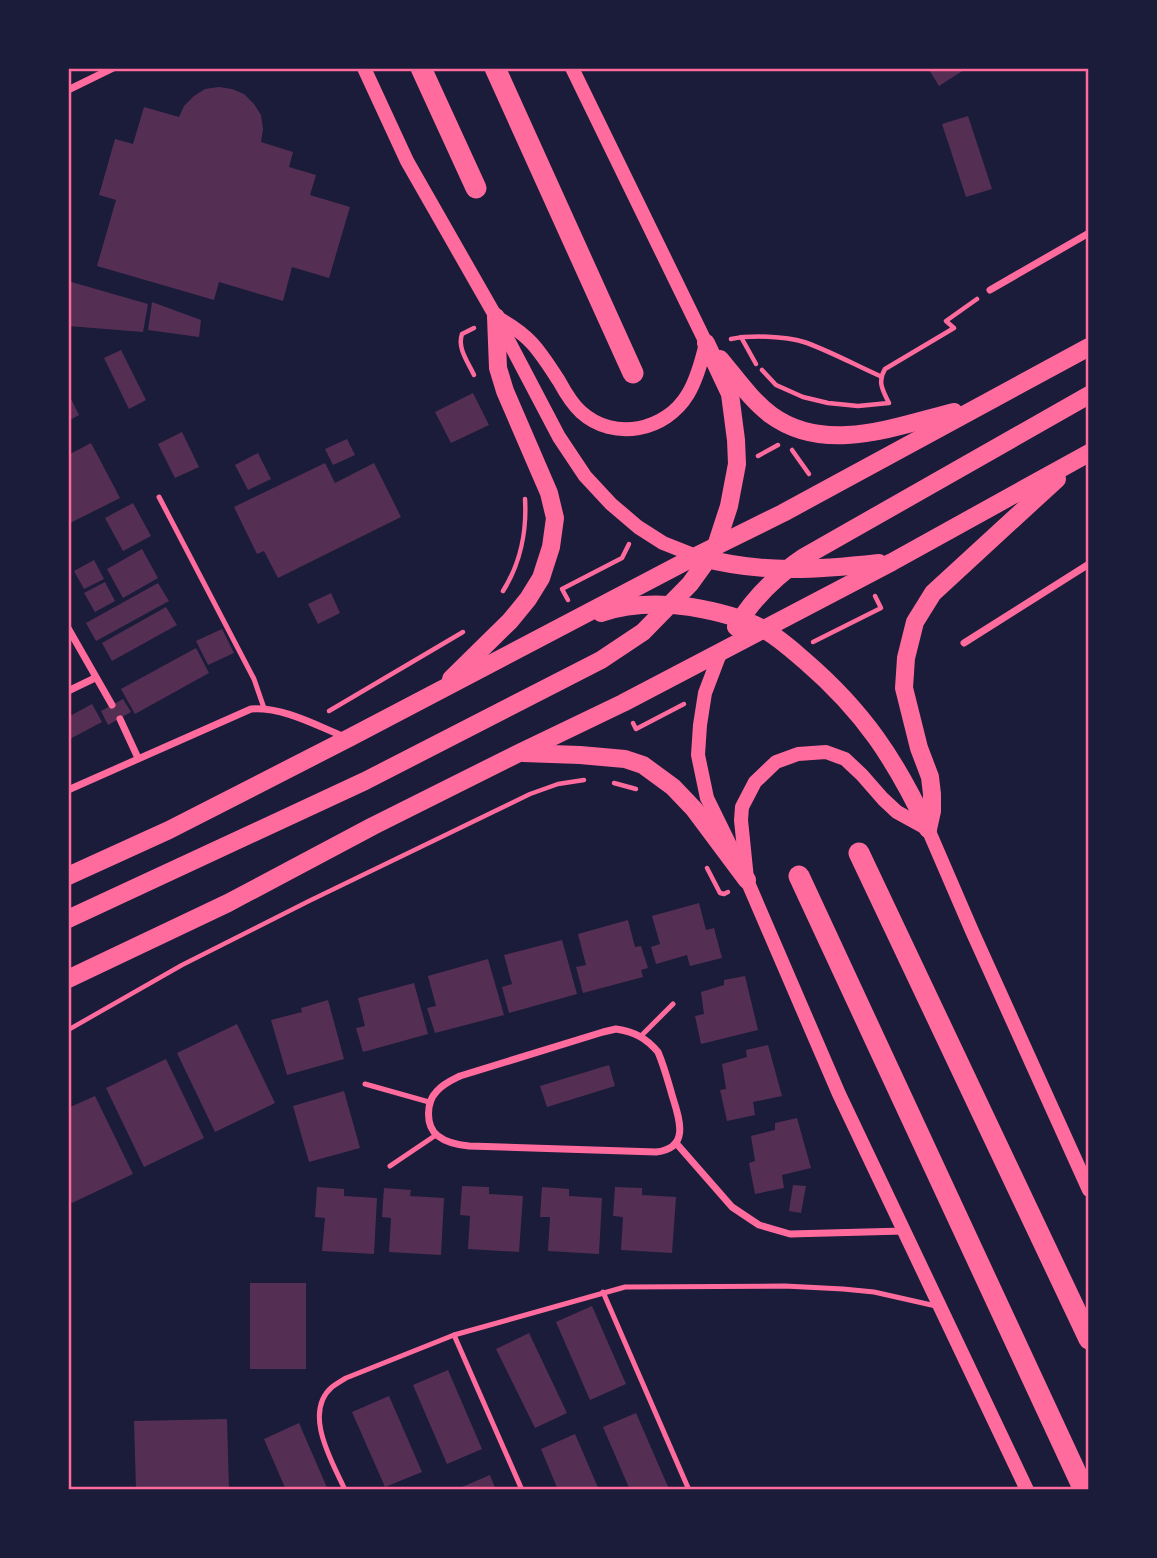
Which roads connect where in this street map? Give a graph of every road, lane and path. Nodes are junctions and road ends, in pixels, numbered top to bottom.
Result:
1 (113, 68) edge
2 (364, 68) edge
3 (421, 68) edge
4 (495, 68) edge
5 (572, 68) edge
6 (68, 90) edge
7 (476, 188) dead end
8 (1089, 233) edge
9 (990, 290) joint
10 (496, 317) junction
11 (741, 337) junction
12 (706, 343) junction
13 (1089, 347) edge
14 (634, 373) dead end
15 (880, 376) junction
16 (477, 380) dead end
17 (1089, 395) edge
18 (978, 406) junction
19 (757, 456) dead end
20 (1083, 456) edge
21 (524, 492) dead end
22 (822, 492) junction
23 (159, 497) dead end
24 (638, 527) junction
25 (707, 554) junction
26 (892, 562) junction
27 (1089, 564) edge
28 (785, 570) junction
29 (865, 576) junction
30 (502, 592) dead end
31 (671, 604) junction
32 (740, 619) junction
33 (573, 620) junction
34 (68, 628) edge
35 (763, 629) junction
36 (466, 631) dead end
37 (964, 643) dead end
38 (722, 651) junction
39 (794, 652) junction
40 (95, 678) junction
41 (68, 691) edge
42 (438, 692) junction
43 (112, 705) dead end
44 (264, 708) junction
45 (120, 719) dead end
46 (309, 723) junction
47 (349, 738) junction
48 (519, 753) junction
49 (138, 758) junction
50 (587, 780) dead end
51 (607, 782) dead end
52 (68, 790) edge
53 (638, 790) dead end
54 (928, 829) junction
55 (859, 853) dead end
56 (706, 866) dead end
57 (68, 876) edge
58 (799, 876) dead end
59 (747, 880) junction
60 (68, 919) edge
61 (68, 979) edge
62 (673, 1004) dead end
63 (68, 1030) edge
64 (641, 1036) junction
65 (365, 1084) dead end
66 (429, 1102) junction
67 (436, 1135) junction
68 (676, 1143) junction
69 (390, 1166) dead end
70 (1089, 1190) edge
71 (904, 1231) junction
72 (603, 1292) junction
73 (942, 1307) junction
74 (454, 1335) junction
75 (1089, 1339) edge
76 (345, 1490) edge
77 (522, 1490) edge
78 (689, 1490) edge
79 (1027, 1490) edge
80 (1084, 1490) edge

1 - 6 street
2 - 10 main road
3 - 7 highway
4 - 14 highway
5 - 12 main road
8 - 9 street
9 - 15 path
10 - 12 main road
10 - 16 path
10 - 24 main road
10 - 42 main road
11 - 12 path
11 - 15 path
11 - 15 path
12 - 18 main road
12 - 25 main road
13 - 18 main road
17 - 28 main road
18 - 22 main road
19 - 22 path
20 - 26 main road
20 - 54 main road
21 - 30 path
22 - 25 main road
23 - 44 lane
24 - 25 main road
24 - 33 path
25 - 28 main road
25 - 31 main road
25 - 33 main road
26 - 28 main road
26 - 29 main road
27 - 37 street
28 - 32 main road
29 - 35 main road
29 - 39 path
31 - 32 main road
31 - 33 main road
31 - 60 main road
32 - 35 main road
32 - 38 main road
33 - 42 main road
34 - 40 street
35 - 38 main road
35 - 39 main road
36 - 46 path
38 - 48 main road
38 - 59 main road
39 - 54 main road
40 - 41 street
40 - 43 street
42 - 47 main road
44 - 46 street
44 - 49 street
45 - 49 street
46 - 47 street
47 - 57 main road
48 - 59 main road
48 - 61 main road
49 - 52 street
50 - 63 path
51 - 53 path
54 - 59 main road
54 - 70 main road
55 - 75 highway
56 - 59 path
58 - 80 highway
59 - 71 main road
62 - 64 lane
64 - 66 street
64 - 68 street
65 - 66 lane
66 - 67 street
67 - 68 street
67 - 69 lane
68 - 71 street
71 - 73 main road
72 - 73 lane
72 - 74 lane
72 - 78 lane
73 - 79 main road
74 - 76 lane
74 - 77 lane

